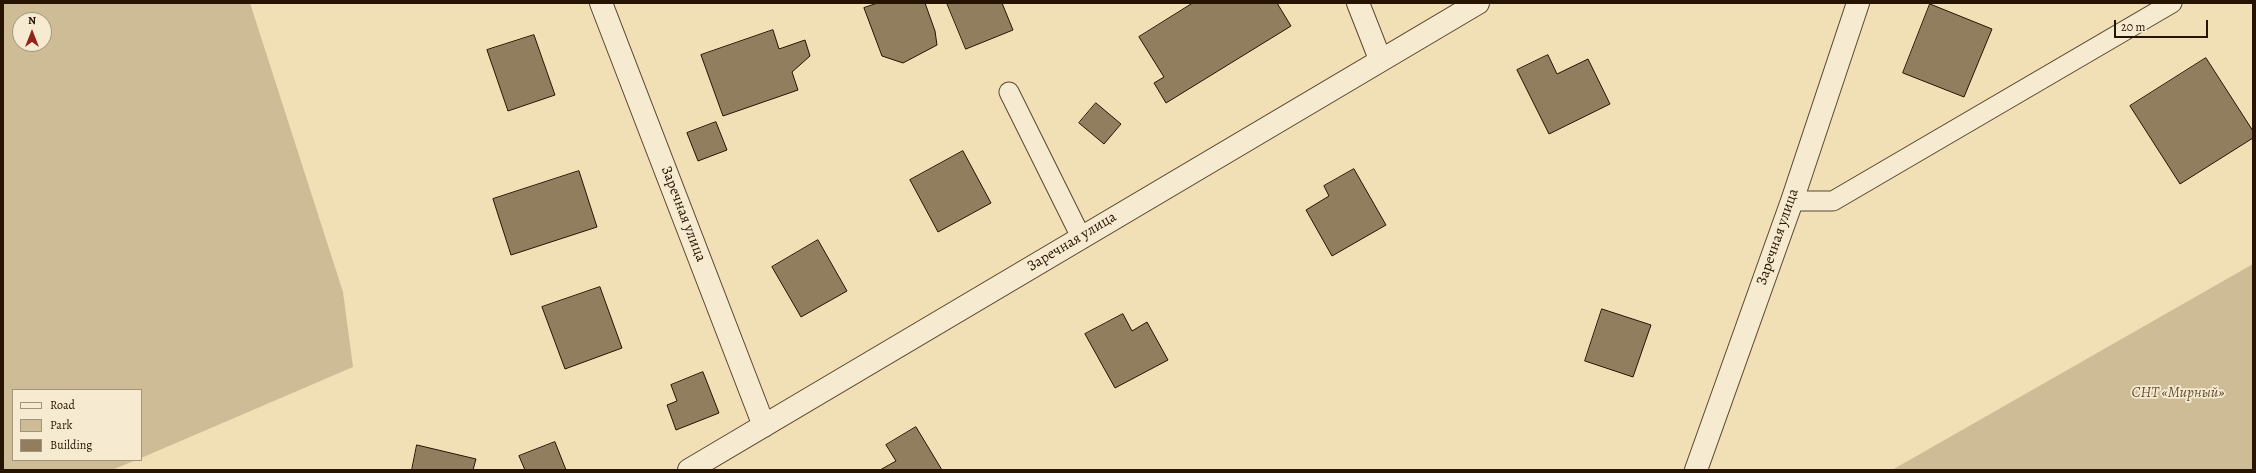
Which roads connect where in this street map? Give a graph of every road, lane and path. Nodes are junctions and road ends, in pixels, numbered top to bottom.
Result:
1 (601, 3) edge
2 (1358, 3) edge
3 (1478, 3) edge
4 (1858, 3) edge
5 (2172, 3) edge
6 (1380, 59) junction
7 (1009, 92) dead end
8 (1792, 201) junction
9 (1081, 237) junction
10 (764, 426) junction
11 (689, 470) edge
12 (1696, 470) edge

1 - 10 street, Заречная улица
2 - 6 street
3 - 6 street, Заречная улица
4 - 8 street, Заречная улица
5 - 8 lane
6 - 9 street, Заречная улица
7 - 9 lane
8 - 12 street, Заречная улица
9 - 10 street, Заречная улица
10 - 11 street, Заречная улица

